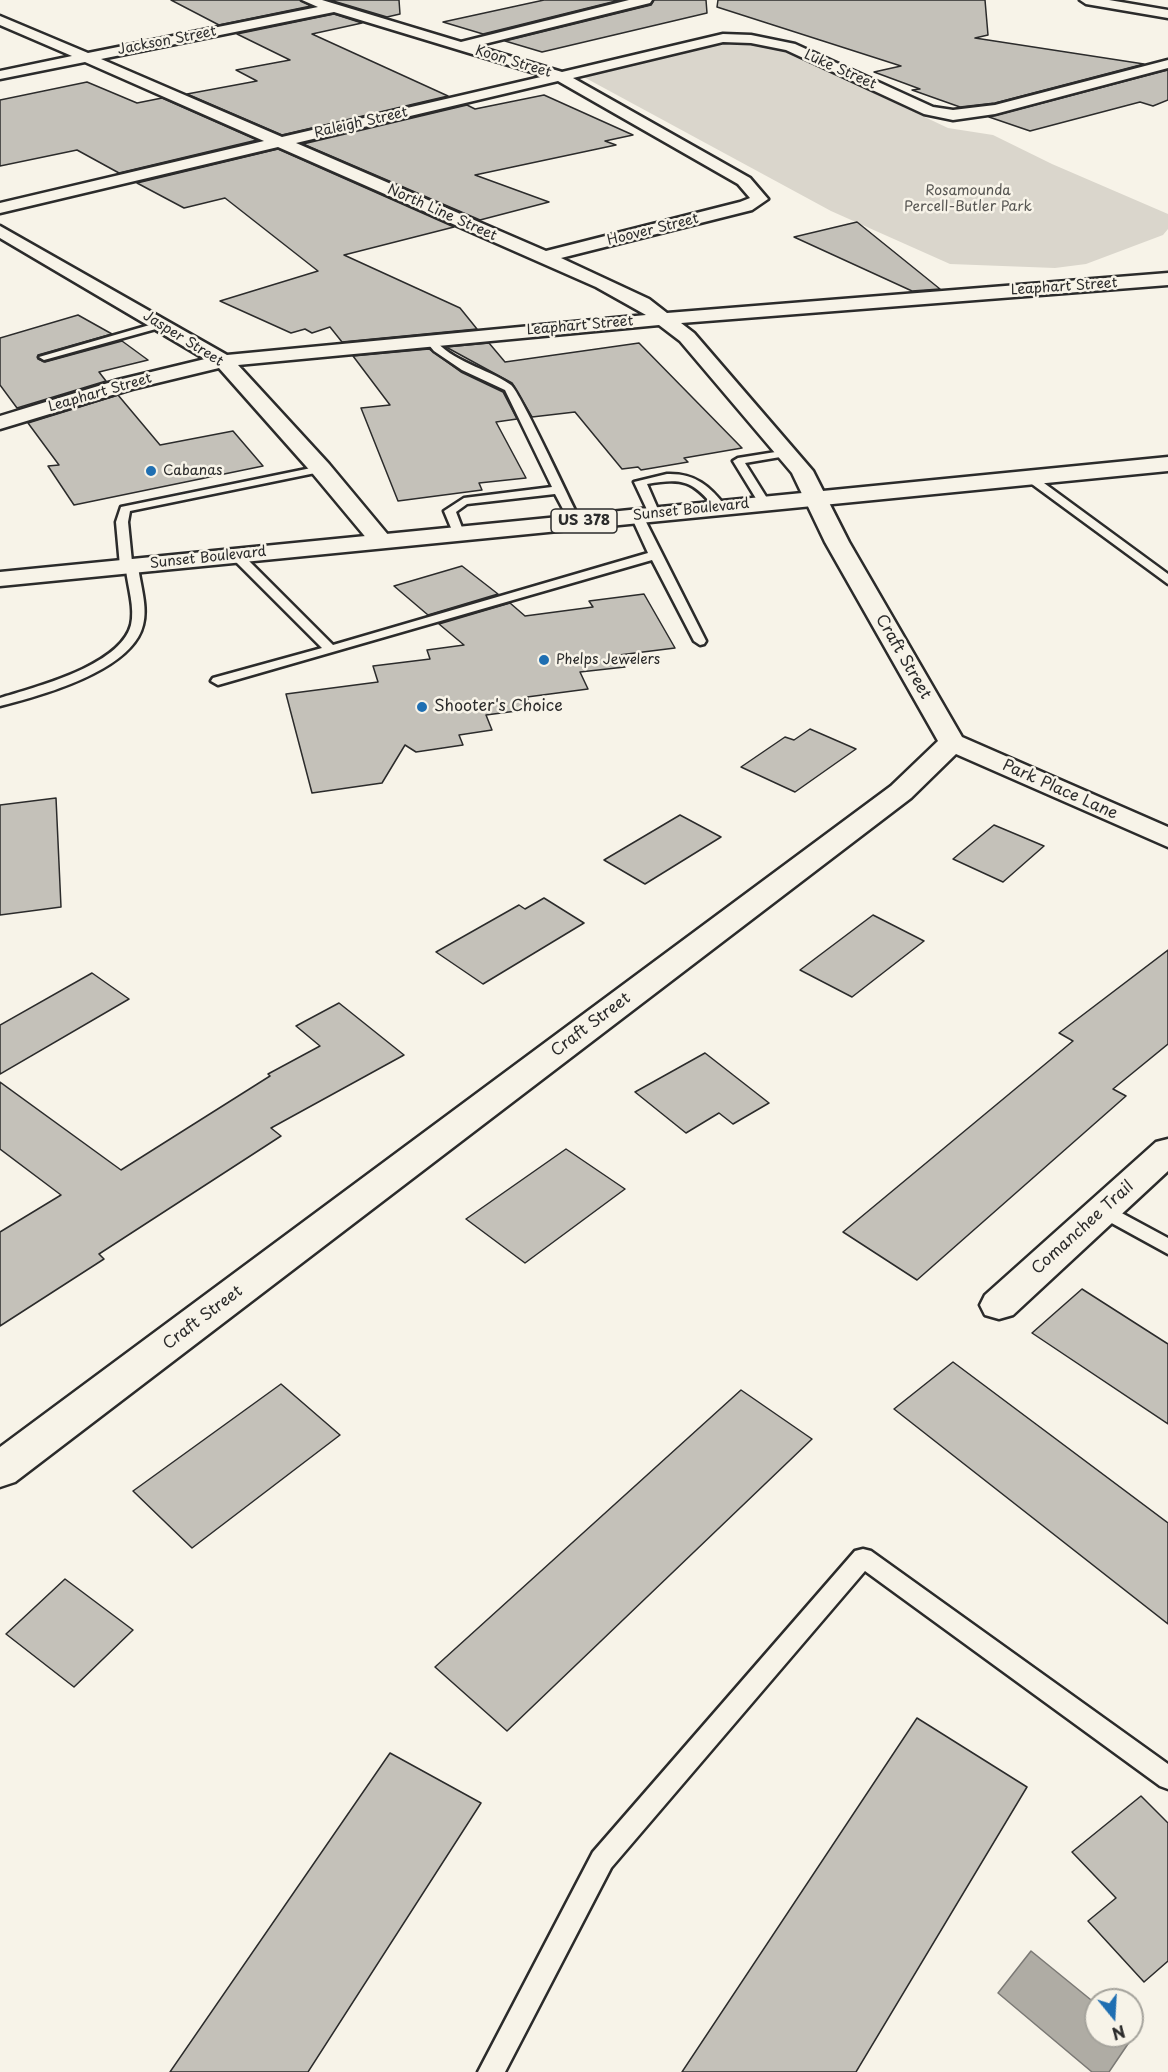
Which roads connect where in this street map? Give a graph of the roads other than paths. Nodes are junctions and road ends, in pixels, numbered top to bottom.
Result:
1 (308, 0) edge
2 (645, 0) edge
3 (1086, 0) edge
4 (334, 8) junction
5 (1168, 14) edge
6 (0, 20) edge
7 (723, 38) joint
8 (460, 46) junction
9 (86, 57) junction
10 (1168, 64) edge
11 (0, 75) edge
12 (558, 75) junction
13 (280, 142) junction
14 (760, 199) joint
15 (0, 208) edge
16 (0, 231) edge
17 (545, 257) junction
18 (1168, 279) edge
19 (667, 319) junction
20 (160, 325) junction
21 (429, 339) junction
22 (44, 357) dead end
23 (223, 361) junction
24 (0, 423) edge
25 (788, 453) junction
26 (1168, 464) edge
27 (321, 469) junction
28 (1029, 477) junction
29 (559, 490) junction
30 (815, 498) junction
31 (764, 503) junction
32 (720, 507) junction
33 (645, 515) junction
34 (575, 522) junction
35 (458, 533) junction
36 (381, 541) junction
37 (236, 555) junction
38 (655, 555) junction
39 (129, 566) junction
40 (0, 579) edge
41 (1168, 580) edge
42 (700, 641) dead end
43 (331, 650) junction
44 (218, 681) dead end
45 (0, 702) edge
46 (952, 742) junction
47 (1168, 838) edge
48 (1168, 1151) edge
49 (1103, 1210) junction
50 (1168, 1247) edge
51 (999, 1305) dead end
52 (0, 1470) edge
53 (1168, 1778) edge
54 (490, 2072) edge

1 - 4 street, Koon Street
2 - 8 street
3 - 5 street
4 - 8 street, Koon Street
4 - 9 street, Jackson Street
6 - 9 street, North Line Street
7 - 10 street, Luke Street
7 - 12 street, Raleigh Street
8 - 12 street, Koon Street
9 - 11 street, Jackson Street
9 - 13 street, North Line Street
12 - 13 street, Raleigh Street
12 - 14 street, Koon Street
13 - 15 street, Raleigh Street
13 - 17 street, North Line Street
14 - 17 street, Hoover Street
16 - 20 street, Jasper Street
17 - 19 street, North Line Street
18 - 19 street, Leaphart Street
19 - 21 street, Leaphart Street
19 - 25 street, North Line Street
20 - 22 lane
20 - 23 street, Jasper Street
21 - 23 street, Leaphart Street
21 - 29 lane
23 - 24 street, Leaphart Street
23 - 27 street, Jasper Street
25 - 30 street, North Line Street
25 - 31 lane
26 - 28 street, Sunset Boulevard / US 378
27 - 36 street, Jasper Street
27 - 39 lane
28 - 30 street, Sunset Boulevard / US 378
28 - 41 lane
29 - 34 lane
29 - 35 lane
30 - 31 street, Sunset Boulevard / US 378
30 - 46 street, Craft Street
31 - 32 street, Sunset Boulevard / US 378
32 - 33 street, Sunset Boulevard / US 378
32 - 33 lane
33 - 34 street, Sunset Boulevard / US 378
33 - 38 lane
34 - 35 street, Sunset Boulevard / US 378
35 - 36 street, Sunset Boulevard / US 378
36 - 37 street, Sunset Boulevard / US 378
37 - 39 street, Sunset Boulevard / US 378
37 - 43 lane
38 - 42 lane
38 - 43 lane
39 - 40 street, Sunset Boulevard / US 378
39 - 45 lane
43 - 44 lane
46 - 47 street, Park Place Lane
46 - 52 street, Craft Street
48 - 49 street, Comanchee Trail
49 - 50 lane
49 - 51 street, Comanchee Trail
53 - 54 lane

